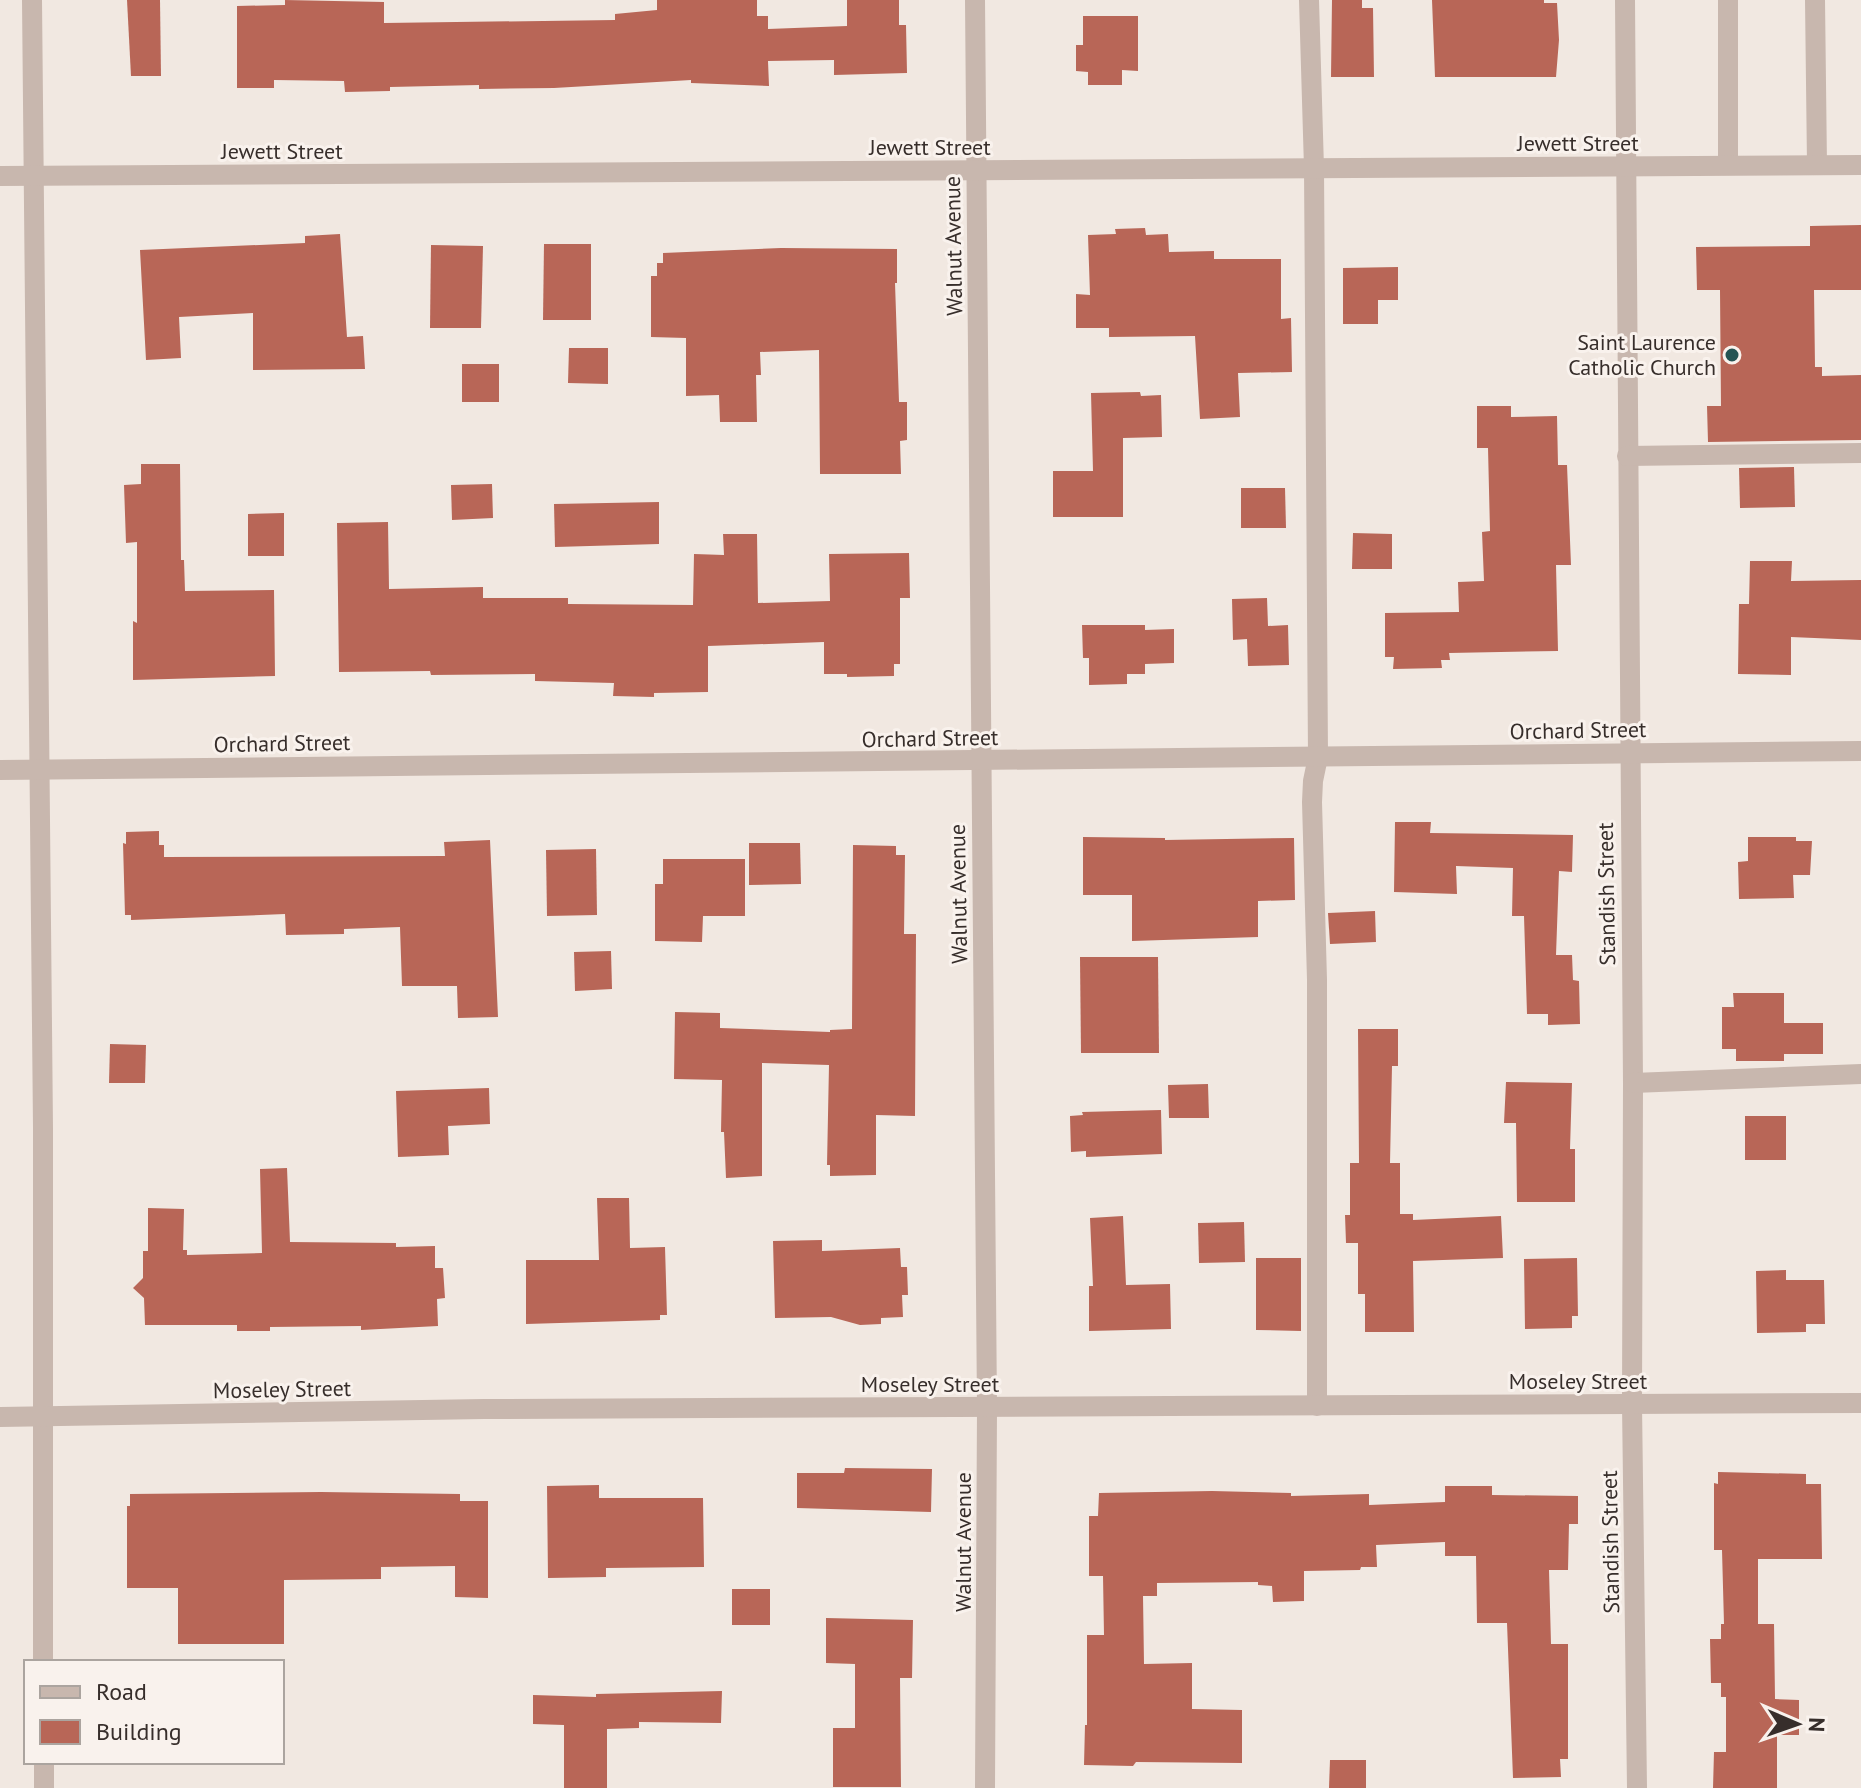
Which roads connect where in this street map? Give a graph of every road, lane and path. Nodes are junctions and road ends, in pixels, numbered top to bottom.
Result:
1 (32, 0) edge
2 (975, 0) edge
3 (1309, 0) edge
4 (1625, 0) edge
5 (1728, 0) edge
6 (1815, 0) edge
7 (1728, 165) junction
8 (1817, 165) junction
9 (1861, 165) edge
10 (1626, 166) junction
11 (1314, 168) junction
12 (976, 170) junction
13 (0, 176) edge
14 (34, 176) junction
15 (1861, 453) edge
16 (1627, 456) junction
17 (1861, 751) edge
18 (1629, 754) junction
19 (1318, 757) junction
20 (981, 761) junction
21 (39, 769) junction
22 (0, 770) edge
23 (1861, 1074) edge
24 (1633, 1083) junction
25 (1861, 1403) edge
26 (1632, 1404) junction
27 (1317, 1406) junction
28 (987, 1409) junction
29 (0, 1417) edge
30 (42, 1417) junction
31 (43, 1660) edge
32 (44, 1764) edge
33 (44, 1788) edge
34 (985, 1788) edge
35 (1637, 1788) edge

1 - 14 street
2 - 12 street, Walnut Avenue
3 - 11 street
4 - 10 street, Standish Street
5 - 7 street
6 - 8 street
7 - 8 street, Jewett Street
7 - 10 street, Jewett Street
8 - 9 street, Jewett Street
10 - 11 street, Jewett Street
10 - 16 street, Standish Street
11 - 12 street, Jewett Street
11 - 19 street
12 - 14 street, Jewett Street
12 - 20 street, Walnut Avenue
13 - 14 street, Jewett Street
14 - 21 street
15 - 16 street
16 - 18 street, Standish Street
17 - 18 street, Orchard Street
18 - 19 street, Orchard Street
18 - 24 street, Standish Street
19 - 20 street, Orchard Street
19 - 27 street
20 - 21 street, Orchard Street
20 - 28 street, Walnut Avenue
21 - 22 street, Orchard Street
21 - 30 street
23 - 24 street
24 - 26 street, Standish Street
25 - 26 street, Moseley Street
26 - 27 street, Moseley Street
26 - 35 street, Standish Street
27 - 28 street, Moseley Street
28 - 30 street, Moseley Street
28 - 34 street, Walnut Avenue
29 - 30 street, Moseley Street
30 - 31 street
32 - 33 street

